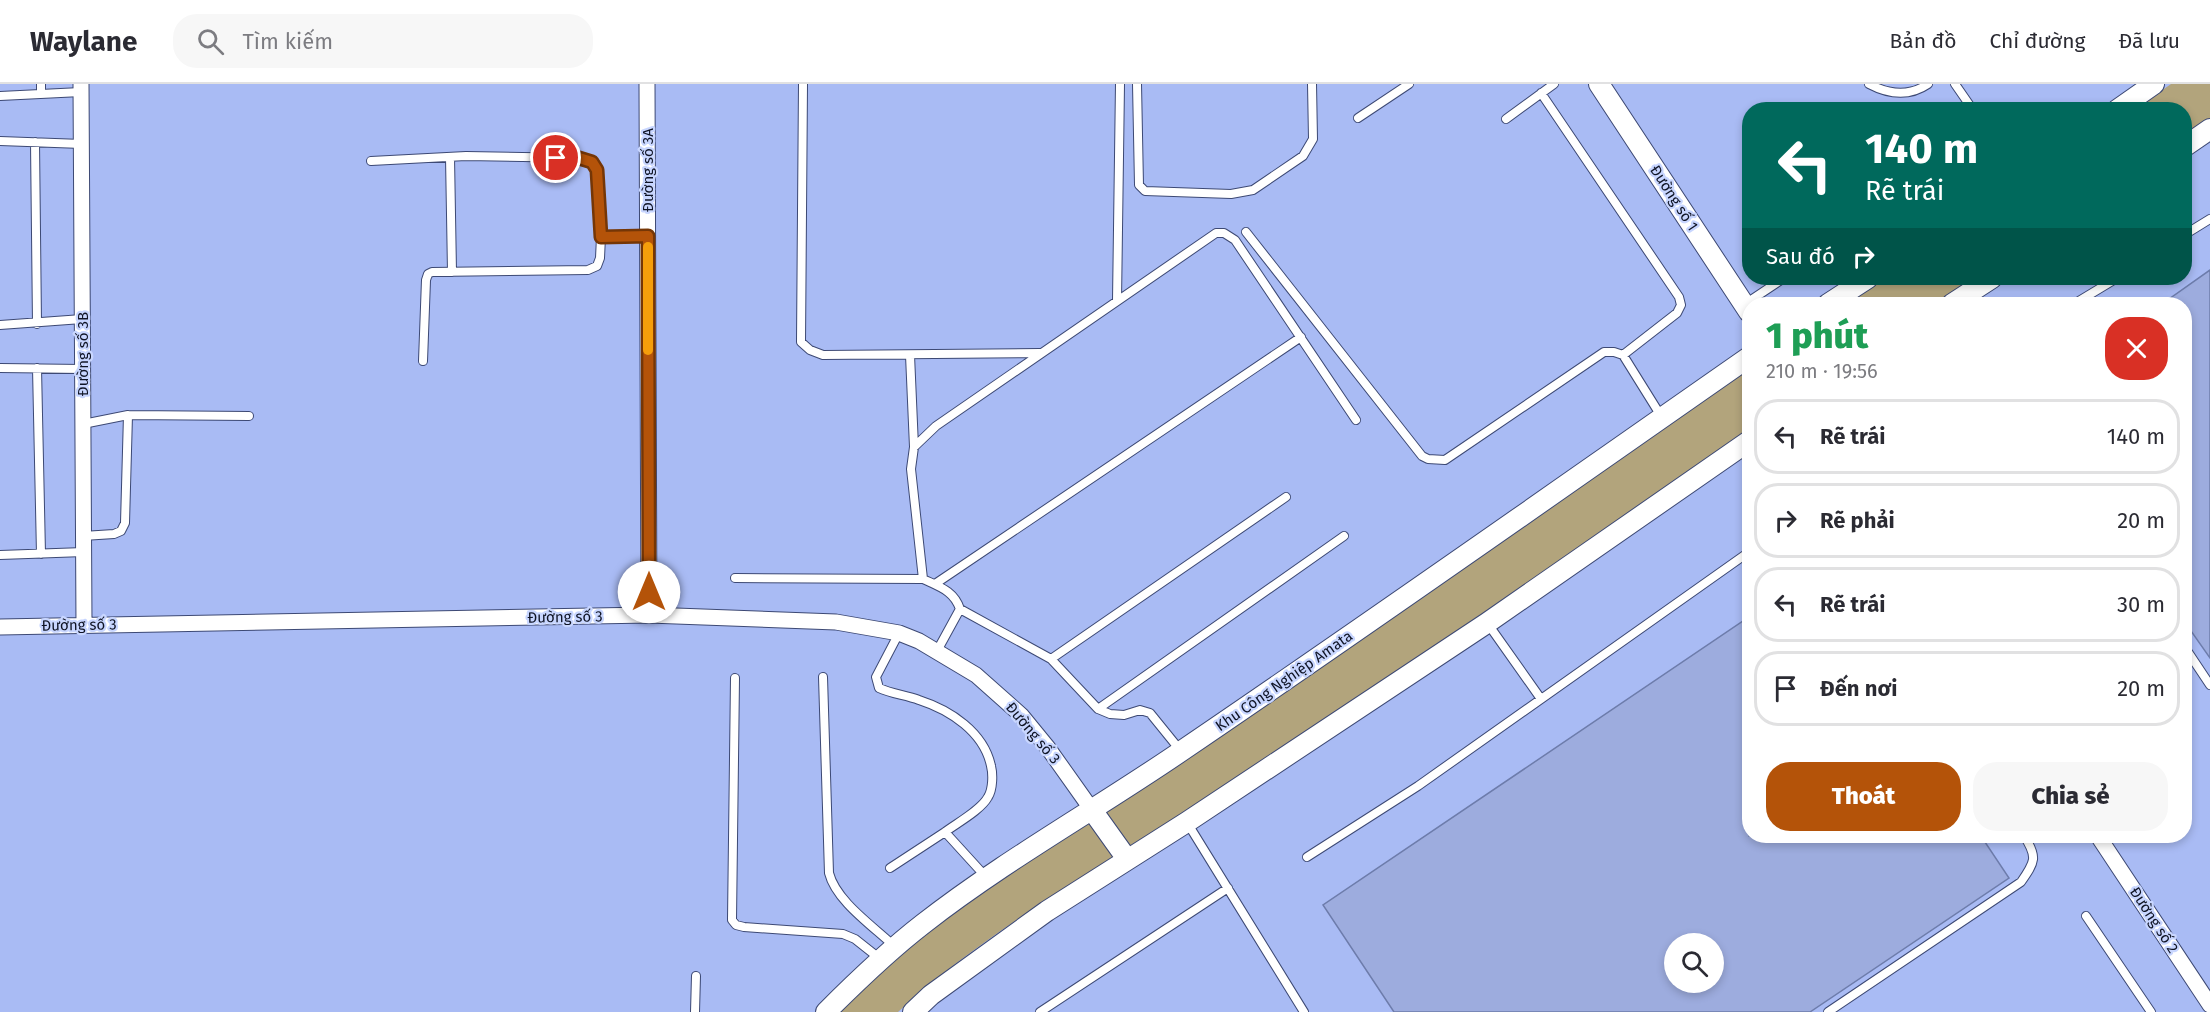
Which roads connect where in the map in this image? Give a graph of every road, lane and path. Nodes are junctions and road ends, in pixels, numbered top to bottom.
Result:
1 (41, 84) edge
2 (647, 84) edge
3 (803, 84) edge
4 (1120, 84) edge
5 (1137, 84) edge
6 (1312, 84) edge
7 (1409, 84) edge
8 (1554, 84) edge
9 (1599, 84) edge
10 (1869, 84) edge
11 (1928, 84) edge
12 (1955, 84) edge
13 (2154, 84) edge
14 (81, 88) edge
15 (1541, 93) junction
16 (41, 94) junction
17 (0, 96) edge
18 (1967, 102) edge
19 (2128, 102) edge
20 (1358, 118) dead end
21 (1506, 119) dead end
22 (2210, 129) edge
23 (0, 141) edge
24 (2192, 141) edge
25 (35, 142) junction
26 (82, 144) junction
27 (450, 157) junction
28 (371, 161) dead end
29 (2210, 219) edge
30 (2192, 230) edge
31 (1246, 232) dead end
32 (648, 236) junction
33 (601, 237) junction
34 (452, 272) junction
35 (1775, 285) edge
36 (1857, 285) edge
37 (1981, 285) edge
38 (2105, 285) edge
39 (1761, 297) edge
40 (1838, 297) edge
41 (1963, 297) edge
42 (2085, 297) edge
43 (1742, 300) edge
44 (1117, 301) junction
45 (82, 319) junction
46 (37, 324) junction
47 (0, 325) edge
48 (1301, 337) junction
49 (1041, 353) junction
50 (910, 355) junction
51 (1623, 355) junction
52 (423, 361) dead end
53 (1742, 362) edge
54 (0, 368) edge
55 (37, 368) junction
56 (83, 369) junction
57 (128, 415) junction
58 (249, 416) dead end
59 (1662, 418) junction
60 (1356, 420) dead end
61 (83, 424) junction
62 (1742, 446) edge
63 (914, 447) junction
64 (1286, 497) dead end
65 (83, 536) junction
66 (1344, 536) dead end
67 (84, 552) junction
68 (41, 554) junction
69 (0, 555) edge
70 (1742, 557) edge
71 (735, 578) dead end
72 (923, 579) junction
73 (935, 584) junction
74 (960, 609) junction
75 (649, 615) junction
76 (1487, 623) junction
77 (84, 624) junction
78 (0, 627) edge
79 (899, 633) junction
80 (938, 651) junction
81 (2192, 658) edge
82 (1051, 659) junction
83 (823, 677) dead end
84 (735, 678) dead end
85 (2210, 685) edge
86 (1540, 699) junction
87 (1098, 709) junction
88 (1181, 752) junction
89 (1092, 810) junction
90 (1187, 822) junction
91 (945, 832) junction
92 (2029, 843) edge
93 (2103, 843) edge
94 (1306, 857) dead end
95 (1127, 859) junction
96 (890, 868) dead end
97 (987, 878) junction
98 (1228, 888) junction
99 (2086, 916) dead end
100 (888, 953) junction
101 (696, 976) dead end
102 (2210, 1005) edge
103 (695, 1012) edge
104 (826, 1012) edge
105 (913, 1012) edge
106 (1040, 1012) edge
107 (1304, 1012) edge
108 (1828, 1012) edge
109 (2151, 1012) edge

1 - 16 lane
2 - 32 street, Đường số 3A
3 - 50 lane
4 - 44 lane
5 - 6 lane
7 - 20 lane
8 - 15 lane
9 - 43 street, Đường số 1
10 - 11 lane
12 - 18 lane
13 - 19 street
14 - 16 lane
14 - 26 street, Đường số 3B
15 - 21 lane
15 - 51 lane
16 - 17 lane
22 - 24 street
23 - 25 lane
25 - 26 lane
25 - 46 lane
26 - 45 street, Đường số 3B
27 - 28 lane
27 - 33 lane
27 - 34 lane
29 - 30 lane
31 - 51 lane
32 - 33 lane
32 - 75 street, Đường số 3A
33 - 34 lane
34 - 52 lane
35 - 39 lane
36 - 40 street
37 - 41 street
38 - 42 lane
44 - 48 lane
44 - 49 lane
45 - 46 lane
45 - 56 street, Đường số 3B
46 - 47 lane
48 - 60 lane
48 - 73 lane
49 - 50 lane
49 - 63 lane
50 - 63 lane
51 - 59 lane
53 - 59 street, Khu Công Nghiệp Amata
54 - 55 lane
55 - 56 lane
55 - 68 lane
56 - 61 street, Đường số 3B
57 - 58 lane
57 - 61 lane
57 - 65 lane
59 - 88 street, Khu Công Nghiệp Amata
61 - 65 street, Đường số 3B
62 - 76 street
63 - 72 lane
64 - 82 lane
65 - 67 street, Đường số 3B
66 - 87 lane
67 - 68 lane
67 - 77 street, Đường số 3B
68 - 69 lane
70 - 86 lane
71 - 72 lane
72 - 73 lane
73 - 74 lane
74 - 80 lane
74 - 82 lane
75 - 77 street, Đường số 3
75 - 79 street, Đường số 3
76 - 86 lane
76 - 90 street
77 - 78 street, Đường số 3
79 - 80 street, Đường số 3
79 - 91 lane
80 - 89 street, Đường số 3
81 - 85 lane
82 - 87 lane
83 - 100 lane
84 - 100 lane
86 - 94 lane
87 - 88 lane
88 - 89 street, Khu Công Nghiệp Amata
89 - 95 street
89 - 97 street, Khu Công Nghiệp Amata
90 - 95 street
90 - 98 lane
91 - 96 lane
91 - 97 lane
92 - 108 lane
93 - 102 street, Đường số 2
95 - 105 street
97 - 100 street, Khu Công Nghiệp Amata
98 - 106 lane
98 - 107 lane
99 - 109 lane
100 - 104 street, Khu Công Nghiệp Amata
101 - 103 lane

